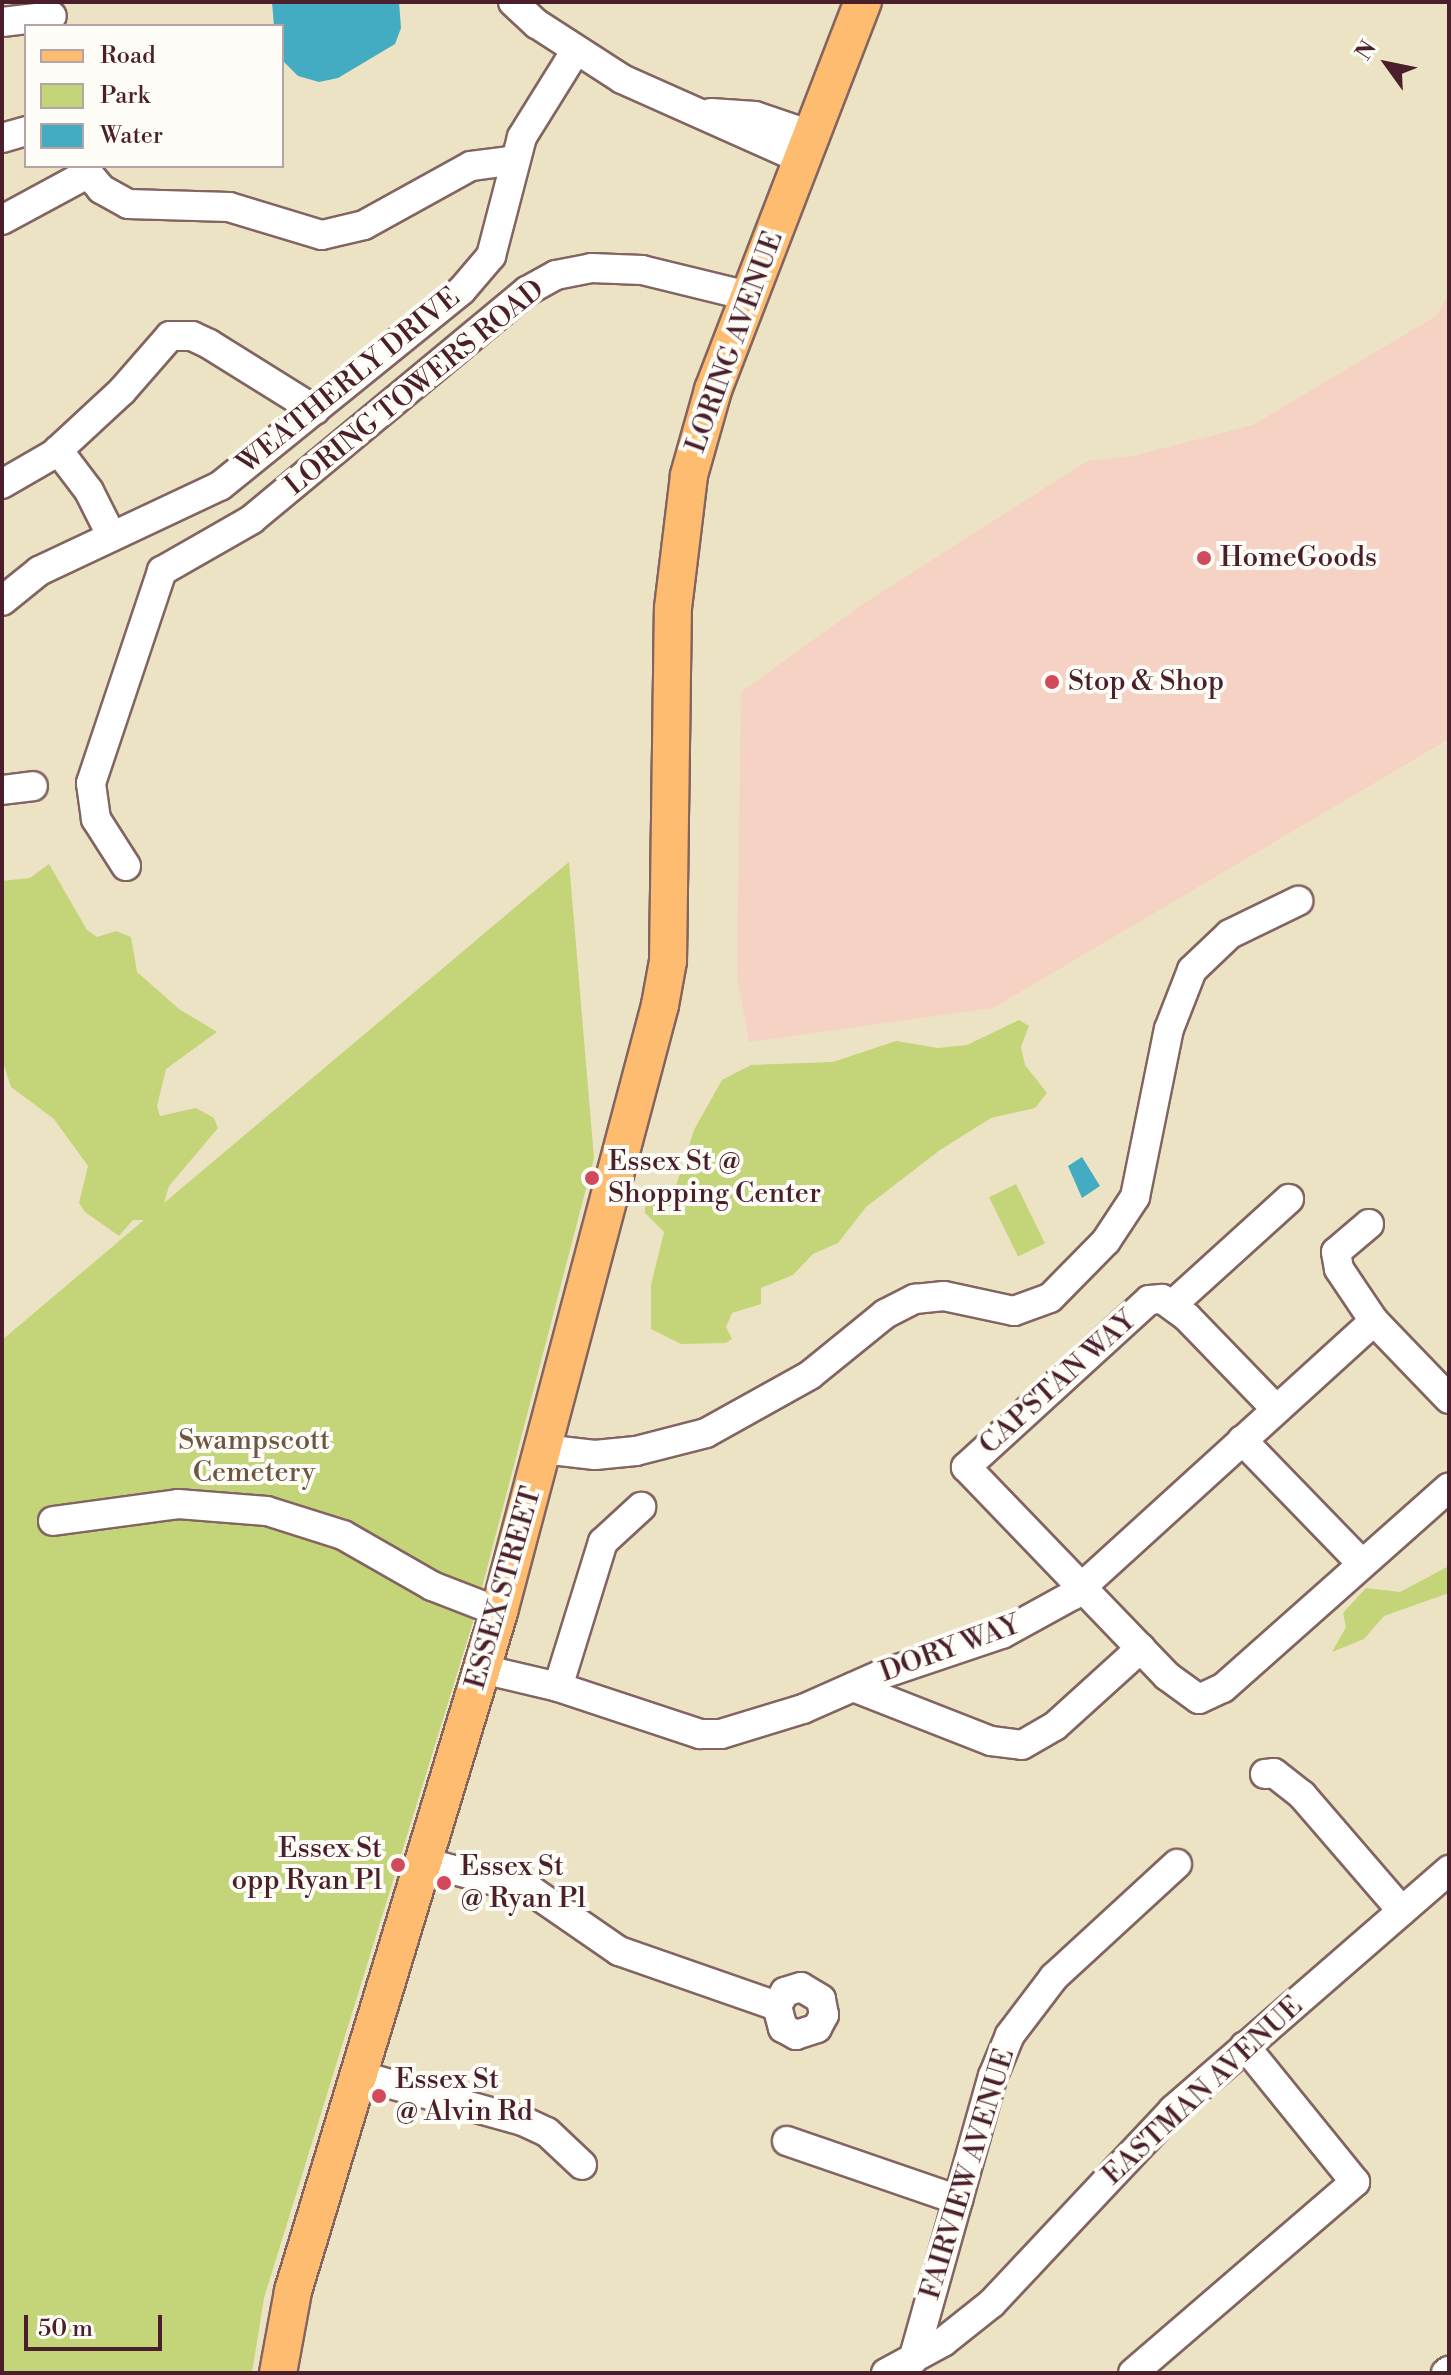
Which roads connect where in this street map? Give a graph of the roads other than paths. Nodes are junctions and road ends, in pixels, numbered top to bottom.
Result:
1 (513, 2) edge
2 (863, 2) edge
3 (54, 15) edge
4 (2, 22) edge
5 (575, 52) junction
6 (24, 132) edge
7 (2, 138) edge
8 (807, 147) junction
9 (516, 160) junction
10 (84, 170) edge
11 (2, 220) edge
12 (749, 296) junction
13 (315, 410) junction
14 (58, 450) junction
15 (2, 484) edge
16 (112, 537) junction
17 (2, 601) edge
18 (33, 786) dead end
19 (2, 790) edge
20 (674, 792) joint
21 (126, 866) dead end
22 (1298, 901) dead end
23 (1289, 1199) dead end
24 (1369, 1224) dead end
25 (1172, 1305) junction
26 (1374, 1321) junction
27 (1449, 1399) edge
28 (1276, 1409) junction
29 (1242, 1440) junction
30 (543, 1449) junction
31 (1449, 1487) edge
32 (641, 1507) dead end
33 (53, 1521) dead end
34 (1361, 1563) junction
35 (1084, 1585) junction
36 (499, 1612) junction
37 (1141, 1648) junction
38 (482, 1669) junction
39 (558, 1687) junction
40 (853, 1687) junction
41 (1265, 1774) dead end
42 (424, 1862) junction
43 (1177, 1864) dead end
44 (1449, 1870) edge
45 (1402, 1911) junction
46 (777, 2006) dead end
47 (1245, 2046) junction
48 (358, 2075) junction
49 (787, 2141) dead end
50 (582, 2165) dead end
51 (958, 2200) junction
52 (913, 2360) junction
53 (278, 2373) edge
54 (886, 2373) edge
55 (1133, 2373) edge

1 - 5 street
2 - 8 main road, LORING AVENUE
3 - 4 street
5 - 8 street
5 - 9 street, WEATHERLY DRIVE
6 - 7 street
8 - 12 main road, LORING AVENUE
9 - 10 street
9 - 13 street, WEATHERLY DRIVE
10 - 11 street
12 - 20 main road, LORING AVENUE
12 - 21 street, LORING TOWERS ROAD
13 - 14 street
13 - 16 street, WEATHERLY DRIVE
14 - 15 street
14 - 16 street
16 - 17 street, WEATHERLY DRIVE
18 - 19 street
20 - 30 main road, ESSEX STREET
22 - 30 street
23 - 25 street
24 - 26 street
25 - 28 street
25 - 35 street, CAPSTAN WAY
26 - 27 street
26 - 28 street, DORY WAY
28 - 29 street, DORY WAY
29 - 34 street
29 - 35 street, DORY WAY
30 - 36 main road, ESSEX STREET
31 - 34 street
32 - 39 street
33 - 36 street
34 - 37 street
35 - 37 street
35 - 40 street, DORY WAY
36 - 38 main road, ESSEX STREET
37 - 40 street
38 - 39 street, DORY WAY
38 - 42 main road, ESSEX STREET
39 - 40 street, DORY WAY
41 - 45 street
42 - 46 street
42 - 48 main road, ESSEX STREET
43 - 51 street, FAIRVIEW AVENUE
44 - 45 street, EASTMAN AVENUE
45 - 47 street, EASTMAN AVENUE
47 - 52 street, EASTMAN AVENUE
47 - 55 street
48 - 50 street
48 - 53 main road, ESSEX STREET
49 - 51 street
51 - 52 street, FAIRVIEW AVENUE
52 - 54 street, EASTMAN AVENUE

